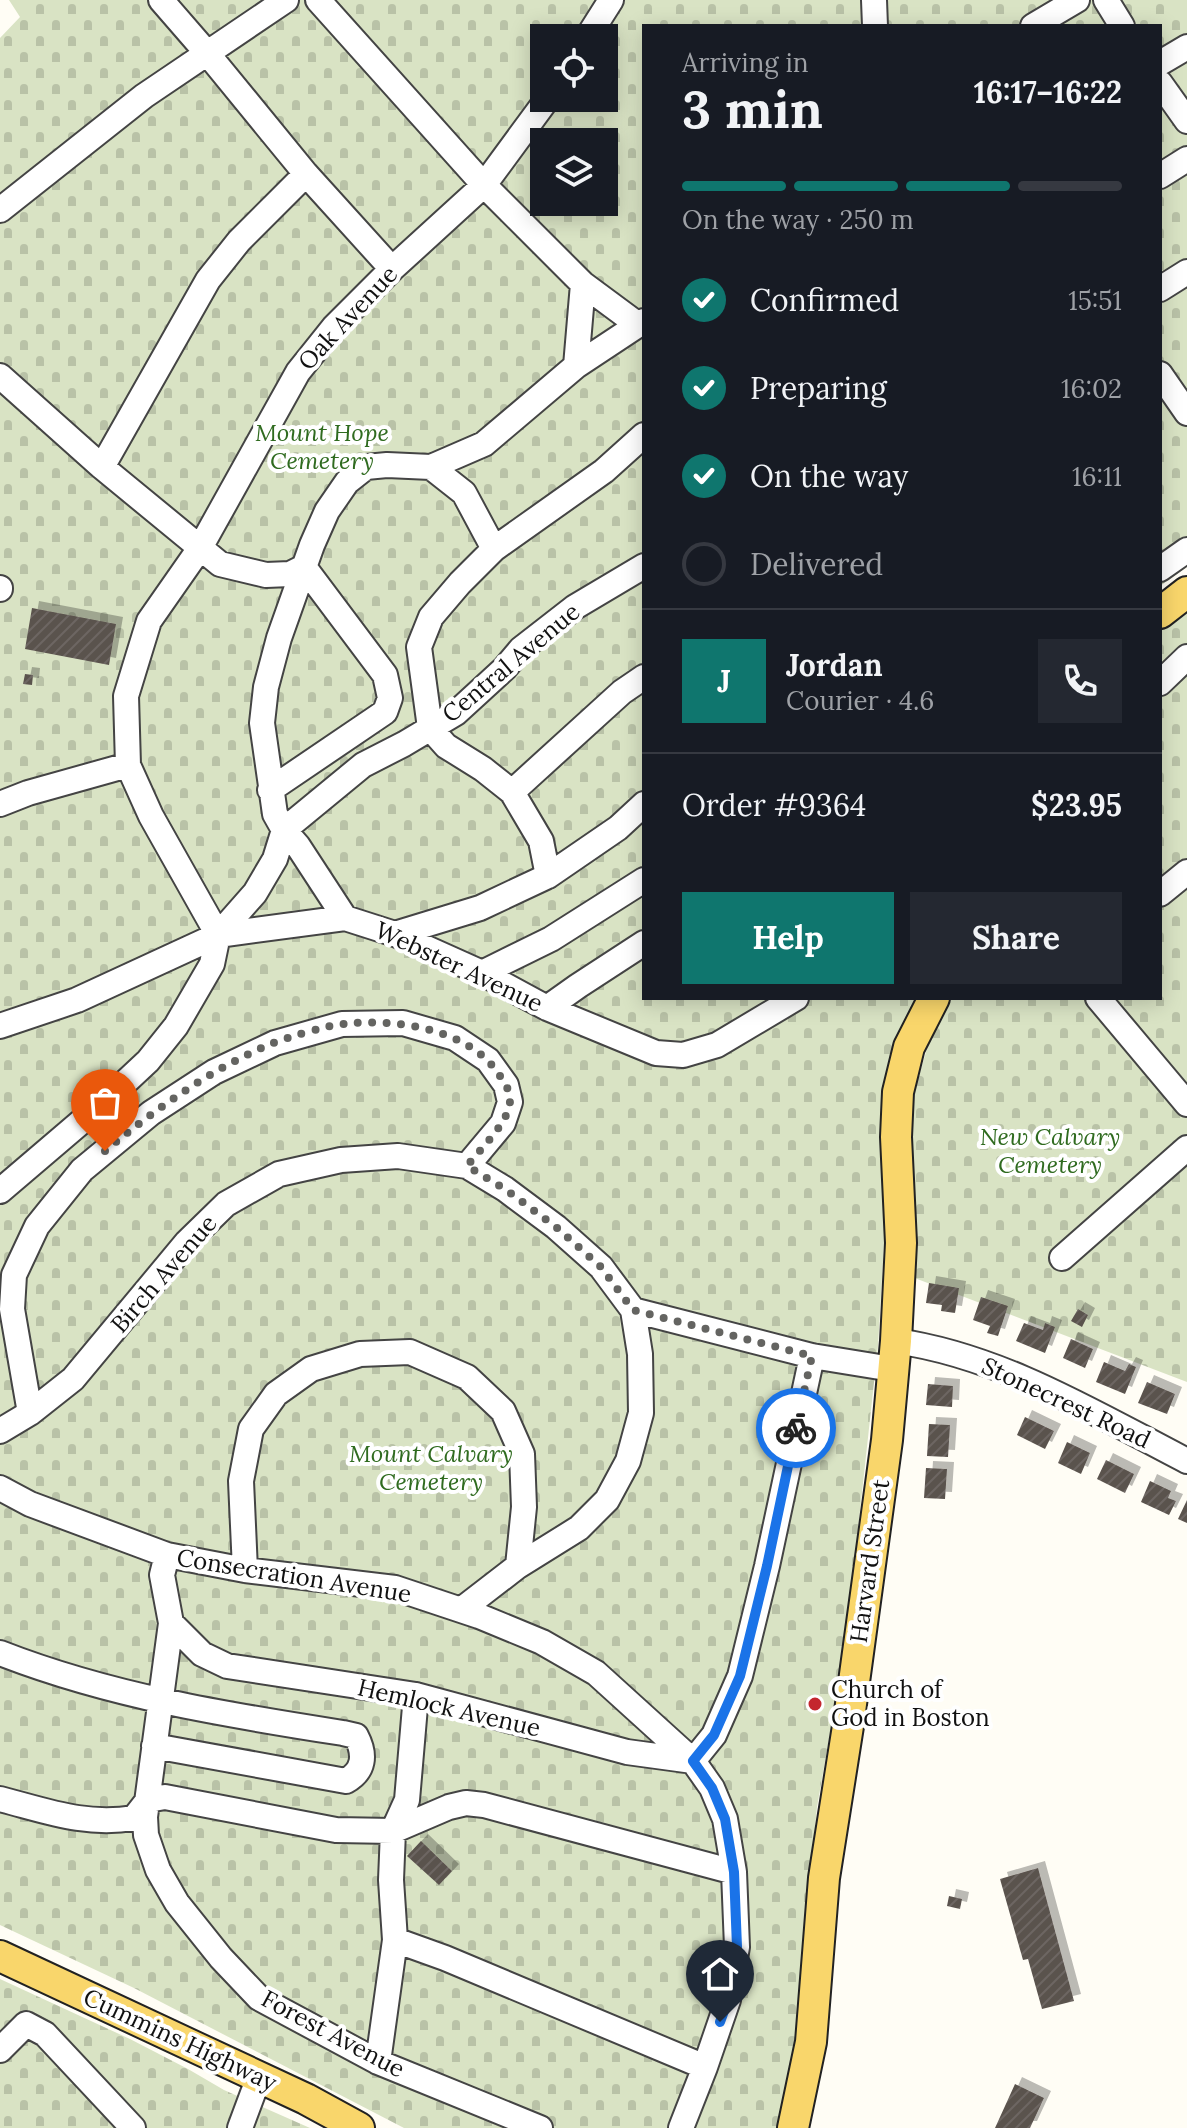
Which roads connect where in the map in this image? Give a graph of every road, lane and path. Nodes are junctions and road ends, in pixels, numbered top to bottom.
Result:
1 (161, 0) edge
2 (286, 0) edge
3 (318, 0) edge
4 (611, 0) edge
5 (874, 0) edge
6 (1077, 0) edge
7 (1106, 0) edge
8 (596, 24) edge
9 (875, 24) edge
10 (1036, 24) edge
11 (1121, 24) edge
12 (1187, 47) edge
13 (207, 53) junction
14 (1162, 62) edge
15 (1162, 86) edge
16 (538, 112) edge
17 (1187, 121) edge
18 (1187, 159) edge
19 (306, 174) junction
20 (1162, 175) edge
21 (484, 185) junction
22 (0, 210) edge
23 (392, 269) junction
24 (1187, 272) edge
25 (583, 284) junction
26 (1162, 288) edge
27 (641, 322) edge
28 (576, 366) junction
29 (0, 376) edge
30 (1162, 377) edge
31 (1187, 413) edge
32 (642, 437) edge
33 (102, 467) junction
34 (431, 467) junction
35 (200, 548) junction
36 (494, 549) junction
37 (1187, 550) edge
38 (304, 567) junction
39 (642, 567) edge
40 (1162, 568) edge
41 (1187, 592) edge
42 (1162, 611) edge
43 (1187, 657) edge
44 (642, 678) edge
45 (1162, 681) edge
46 (430, 728) junction
47 (128, 765) junction
48 (270, 790) junction
49 (512, 792) junction
50 (0, 804) edge
51 (642, 806) edge
52 (284, 830) junction
53 (1187, 872) edge
54 (548, 876) junction
55 (642, 881) edge
56 (1162, 892) edge
57 (345, 918) junction
58 (395, 934) junction
59 (218, 935) junction
60 (642, 944) edge
61 (482, 973) junction
62 (793, 1000) edge
63 (933, 1000) edge
64 (1100, 1000) edge
65 (547, 1008) junction
66 (0, 1026) edge
67 (1187, 1104) edge
68 (1187, 1148) edge
69 (467, 1166) junction
70 (3, 1184) edge
71 (1062, 1258) dead end
72 (633, 1310) junction
73 (894, 1355) junction
74 (812, 1356) junction
75 (30, 1413) junction
76 (0, 1431) edge
77 (1187, 1461) edge
78 (0, 1488) edge
79 (167, 1555) junction
80 (518, 1566) junction
81 (245, 1570) junction
82 (461, 1610) junction
83 (171, 1623) junction
84 (0, 1653) edge
85 (416, 1695) junction
86 (162, 1700) junction
87 (154, 1746) junction
88 (693, 1761) junction
89 (0, 1799) edge
90 (148, 1800) junction
91 (393, 1831) junction
92 (734, 1872) junction
93 (395, 1940) junction
94 (0, 1956) edge
95 (0, 2050) edge
96 (378, 2062) junction
97 (705, 2067) junction
98 (259, 2077) junction
99 (133, 2128) edge
100 (240, 2128) edge
101 (359, 2128) edge
102 (540, 2128) edge
103 (681, 2128) edge
104 (793, 2128) edge

1 - 13 street
2 - 13 street
3 - 21 street
4 - 8 street
5 - 9 street
6 - 10 street
7 - 11 street
12 - 14 street
13 - 19 street
13 - 22 street
15 - 17 street
16 - 21 street, Oak Avenue
18 - 20 street
19 - 23 street
19 - 33 street
21 - 23 street, Oak Avenue
21 - 25 street
23 - 35 street, Oak Avenue
24 - 26 street
25 - 27 street
25 - 28 street
27 - 28 street
28 - 34 street
29 - 33 street
30 - 31 street
32 - 36 street
33 - 35 street
34 - 36 street
34 - 38 street
35 - 38 street
35 - 47 street, Oak Avenue
36 - 46 street
37 - 40 street
38 - 48 street
38 - 48 street
39 - 46 street, Central Avenue
41 - 42 main road
43 - 45 street
44 - 49 street
46 - 49 street
46 - 52 street, Central Avenue
47 - 50 street
47 - 59 street
48 - 52 street
49 - 54 street
51 - 54 street
52 - 57 street
52 - 59 street
53 - 56 street
54 - 58 street
55 - 61 street
57 - 58 street, Webster Avenue
57 - 59 street, Webster Avenue
58 - 61 street, Webster Avenue
59 - 66 street
59 - 70 street
60 - 65 street
61 - 65 street, Webster Avenue
62 - 65 street, Webster Avenue
63 - 73 main road, Harvard Street
64 - 67 street
68 - 71 street
69 - 72 street, Birch Avenue
69 - 75 street, Birch Avenue
69 - 75 street
72 - 74 street, Stonecrest Road
72 - 80 street, Birch Avenue
73 - 74 street, Stonecrest Road
73 - 77 street, Stonecrest Road
73 - 104 main road, Harvard Street
74 - 88 street
75 - 76 street, Birch Avenue
78 - 79 street, Consecration Avenue
79 - 81 street, Consecration Avenue
79 - 83 street, Forest Avenue
80 - 81 street
80 - 82 street, Birch Avenue
81 - 82 street, Consecration Avenue
82 - 88 street, Consecration Avenue
83 - 85 street, Hemlock Avenue
83 - 86 street, Forest Avenue
84 - 86 street
85 - 88 street, Hemlock Avenue
85 - 91 street
86 - 87 street, Forest Avenue
86 - 87 street
87 - 90 street, Forest Avenue
88 - 92 street, Consecration Avenue
89 - 90 street
90 - 91 street
90 - 96 street, Forest Avenue
91 - 92 street
91 - 93 street
92 - 97 street, Consecration Avenue
93 - 96 street
93 - 97 street
94 - 98 main road, Cummins Highway
95 - 99 street
96 - 102 street, Forest Avenue
97 - 103 street, Consecration Avenue
98 - 100 street
98 - 101 main road, Cummins Highway

